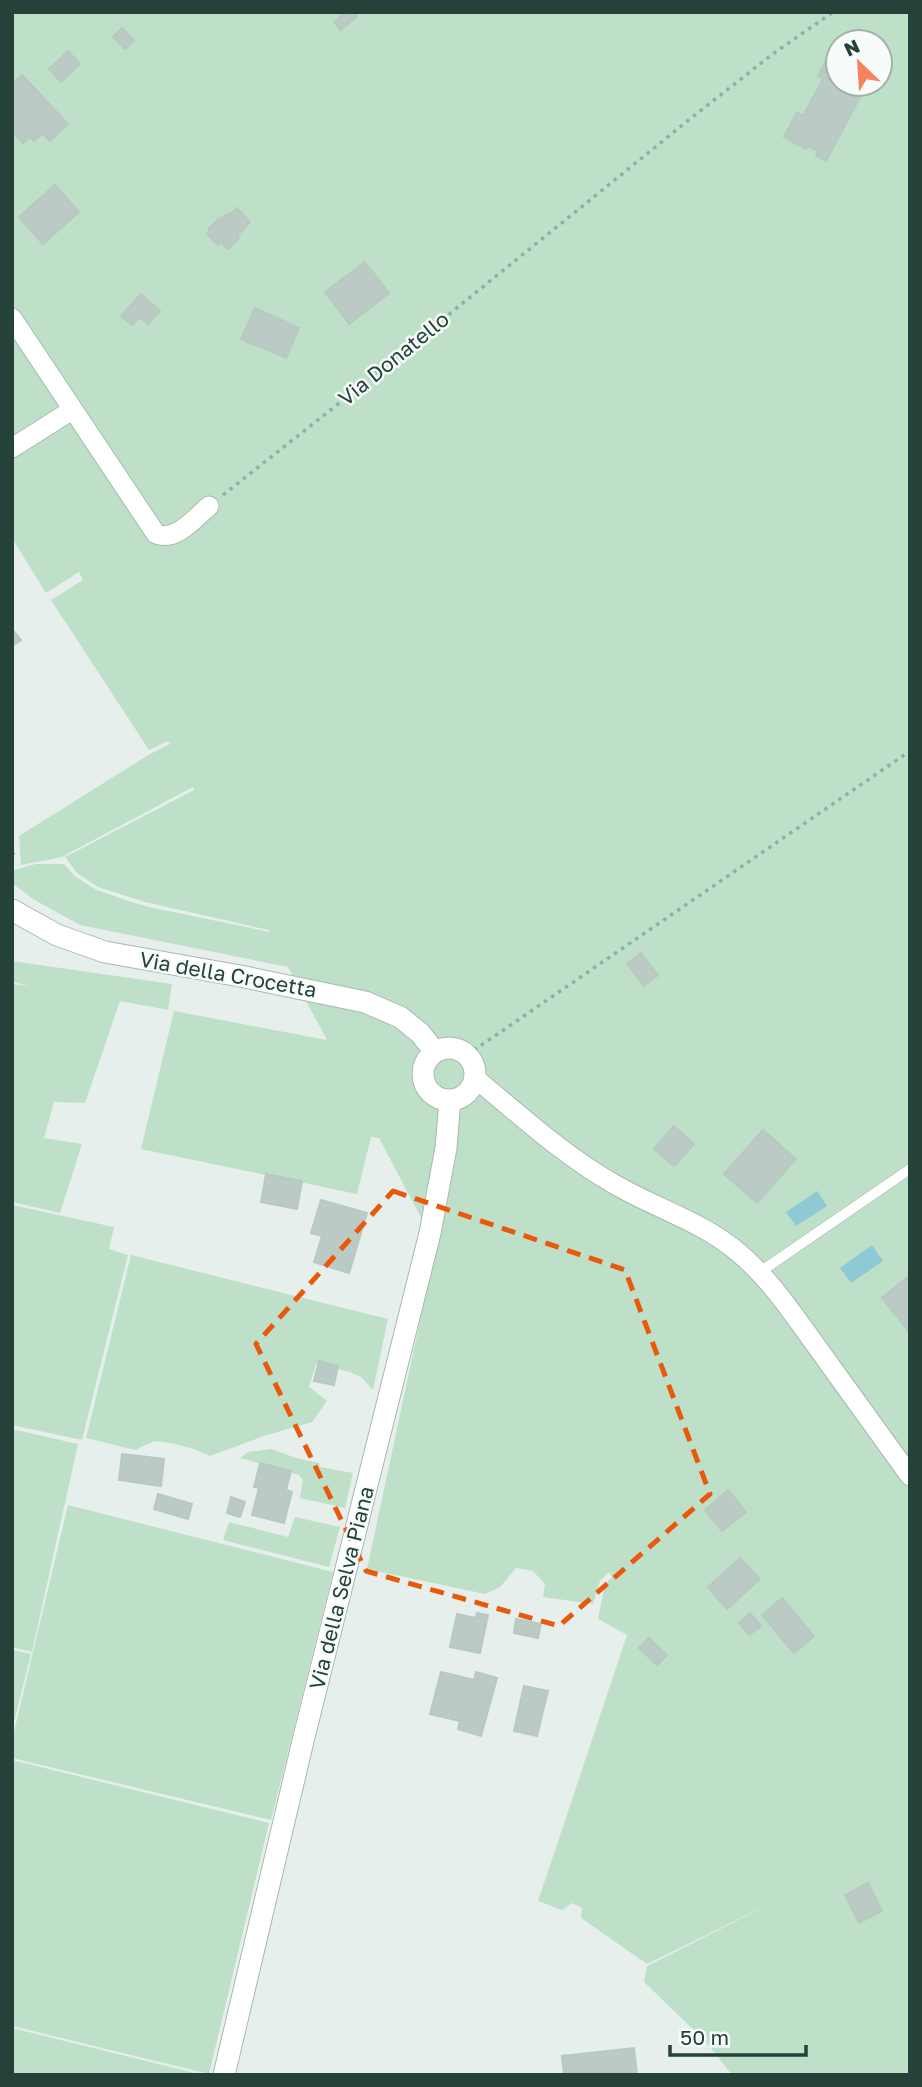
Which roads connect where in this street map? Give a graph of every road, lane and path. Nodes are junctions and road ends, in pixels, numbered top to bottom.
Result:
1 (833, 12) edge
2 (12, 318) edge
3 (72, 410) junction
4 (12, 448) edge
5 (209, 506) joint
6 (910, 751) edge
7 (12, 910) edge
8 (435, 1052) junction
9 (467, 1055) junction
10 (475, 1078) junction
11 (450, 1100) junction
12 (910, 1169) edge
13 (760, 1272) junction
14 (910, 1476) edge
15 (224, 2075) edge

1 - 5 path, Via Donatello
2 - 3 street
3 - 4 street
3 - 5 street
6 - 9 path
7 - 8 street, Via della Crocetta
8 - 9 street
8 - 11 street
9 - 10 street
10 - 11 street
10 - 13 street
11 - 15 street, Via della Selva Piana
12 - 13 lane
13 - 14 street

